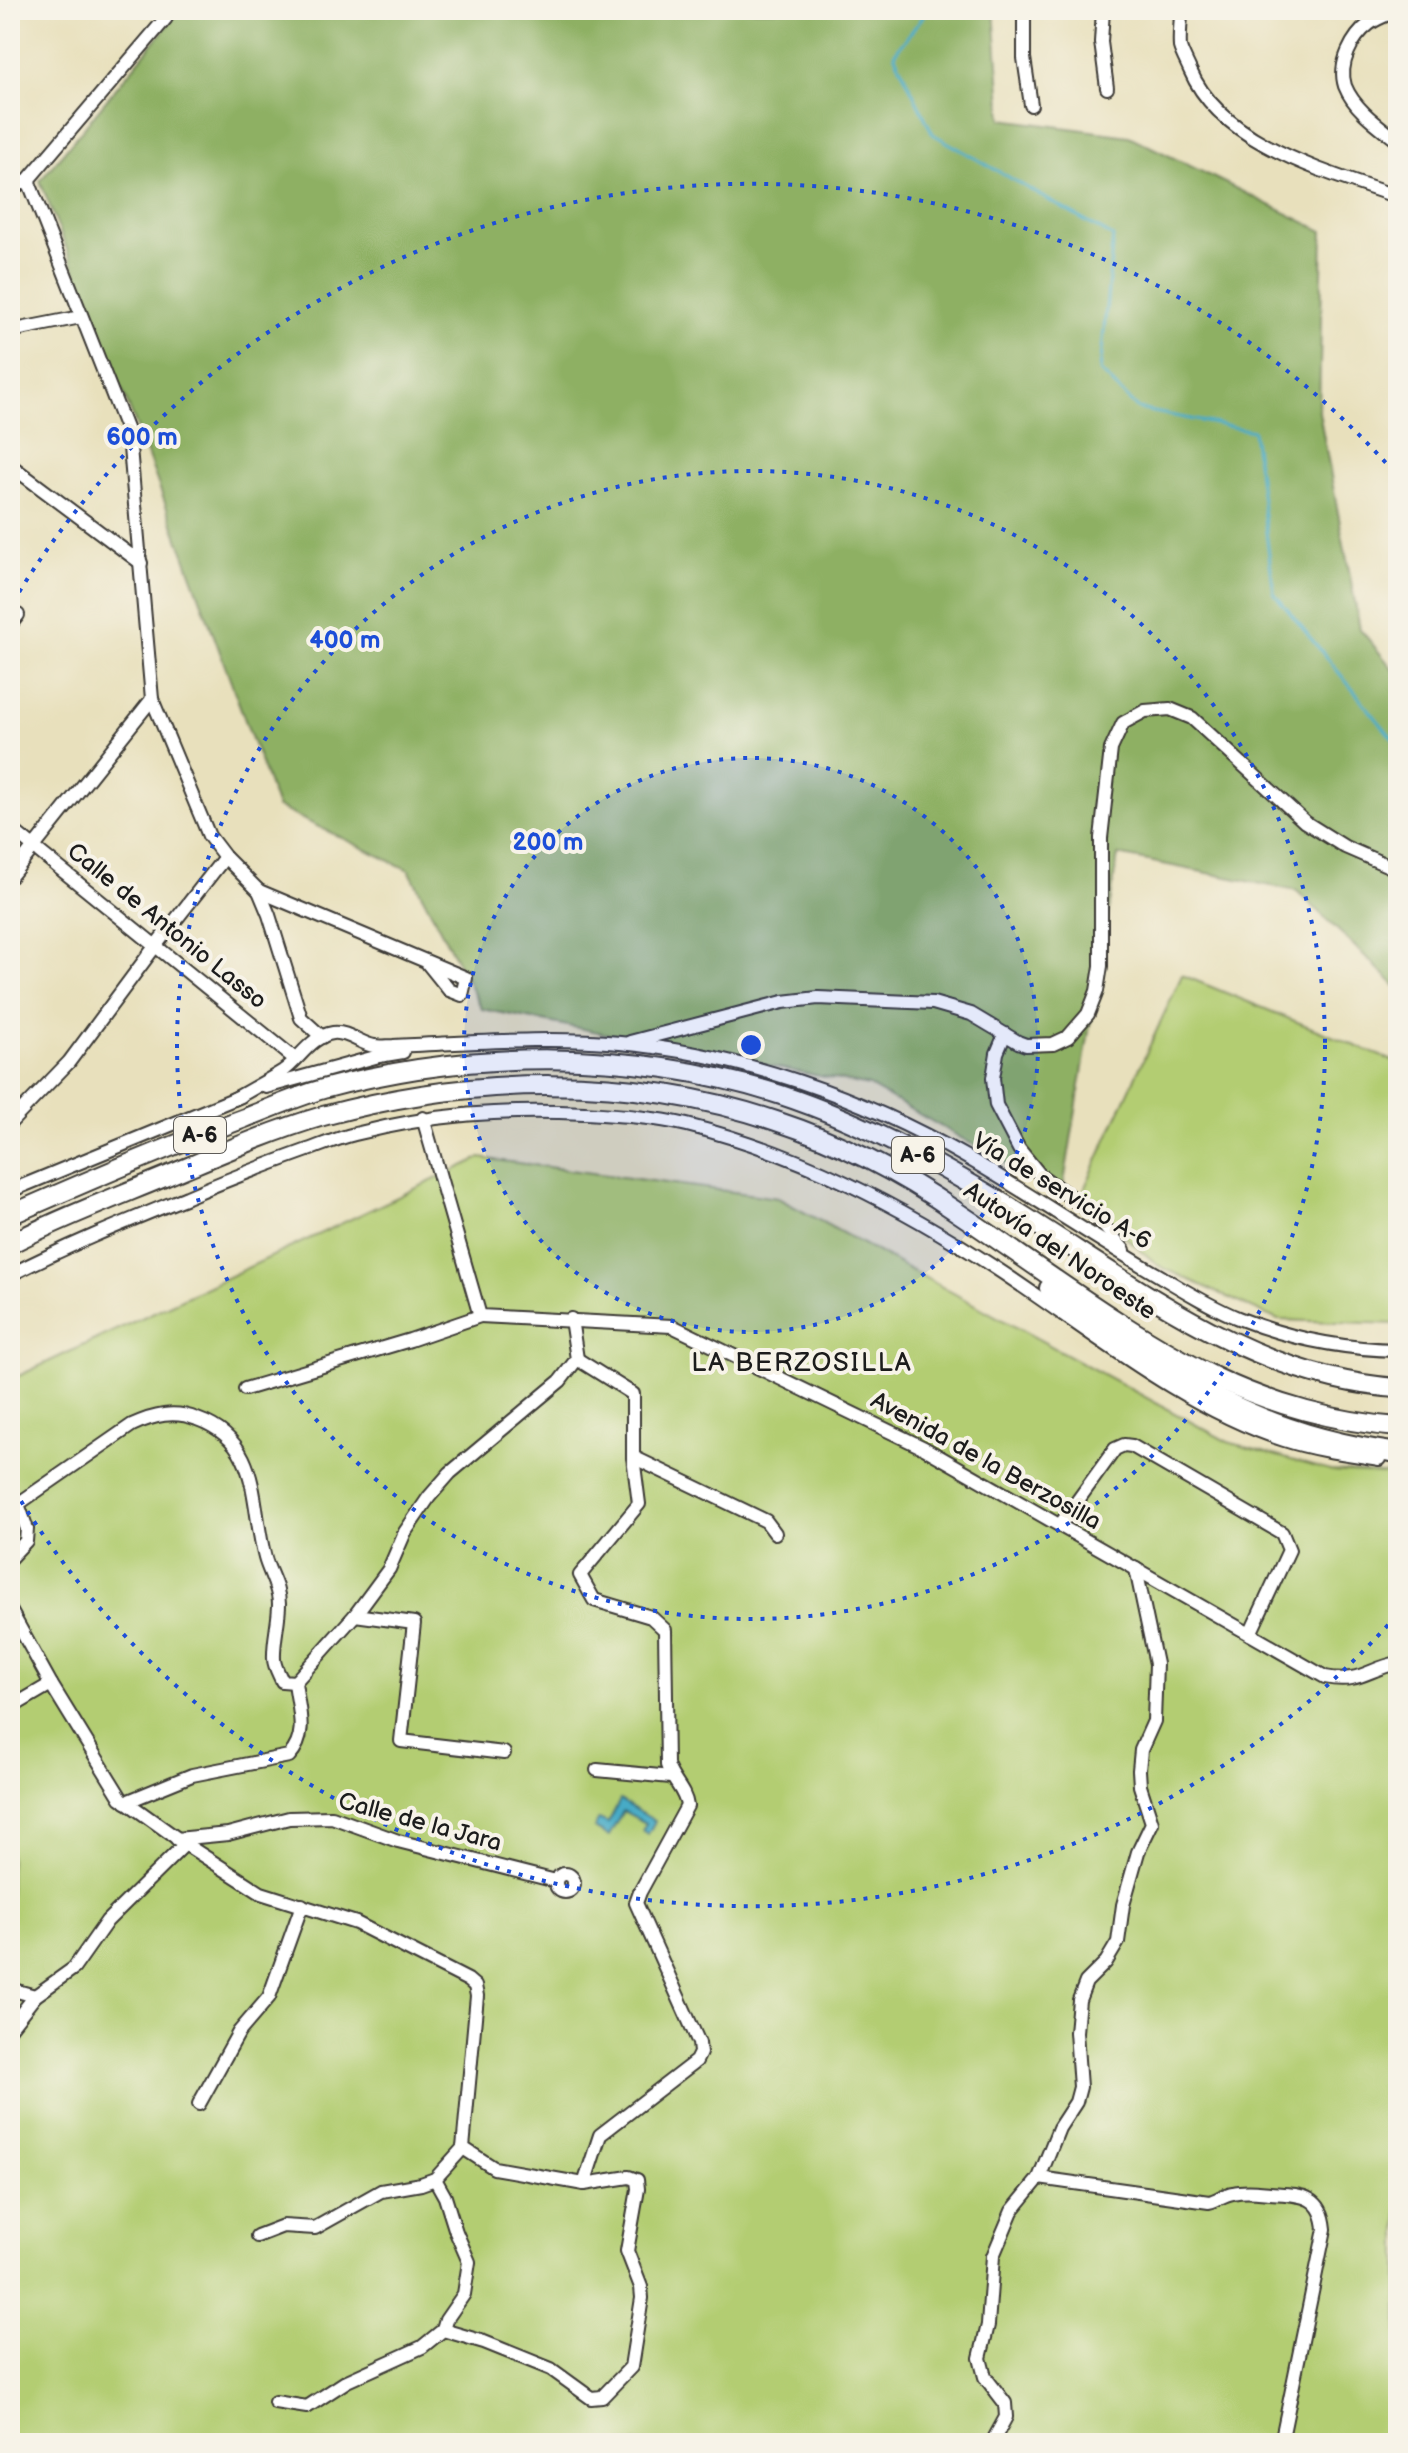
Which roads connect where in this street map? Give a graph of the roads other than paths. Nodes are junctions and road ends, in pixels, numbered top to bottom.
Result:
1 (1024, 10) edge
2 (1103, 10) edge
3 (1181, 10) edge
4 (1398, 10) edge
5 (166, 18) dead end
6 (1107, 88) dead end
7 (1031, 105) dead end
8 (1398, 141) edge
9 (28, 180) junction
10 (10, 189) edge
11 (1398, 197) edge
12 (81, 317) junction
13 (10, 331) edge
14 (10, 465) edge
15 (141, 563) junction
16 (152, 699) junction
17 (10, 828) edge
18 (34, 847) junction
19 (225, 857) junction
20 (1398, 870) edge
21 (10, 877) edge
22 (259, 891) junction
23 (156, 945) junction
24 (428, 964) dead end
25 (1005, 1034) junction
26 (322, 1037) junction
27 (465, 1043) junction
28 (623, 1043) junction
29 (295, 1059) junction
30 (234, 1099) junction
31 (423, 1118) junction
32 (10, 1123) edge
33 (872, 1161) junction
34 (10, 1191) edge
35 (10, 1215) edge
36 (10, 1244) edge
37 (1134, 1262) junction
38 (10, 1275) edge
39 (480, 1316) junction
40 (571, 1319) junction
41 (1398, 1350) edge
42 (577, 1359) junction
43 (1398, 1388) edge
44 (245, 1389) dead end
45 (1398, 1427) edge
46 (1398, 1453) edge
47 (633, 1457) junction
48 (1398, 1460) edge
49 (1060, 1525) junction
50 (775, 1533) dead end
51 (10, 1558) edge
52 (1136, 1569) junction
53 (10, 1610) edge
54 (355, 1615) junction
55 (1250, 1634) junction
56 (1398, 1663) edge
57 (295, 1682) junction
58 (51, 1684) junction
59 (10, 1708) edge
60 (504, 1753) dead end
61 (597, 1770) dead end
62 (671, 1777) junction
63 (126, 1802) junction
64 (181, 1842) junction
65 (556, 1881) dead end
66 (302, 1905) junction
67 (10, 1989) edge
68 (35, 1996) junction
69 (10, 2028) edge
70 (199, 2104) dead end
71 (463, 2148) junction
72 (1039, 2178) junction
73 (435, 2179) junction
74 (584, 2184) junction
75 (257, 2236) dead end
76 (443, 2330) junction
77 (275, 2402) dead end
78 (996, 2443) edge
79 (1281, 2443) edge

1 - 7 street
2 - 6 street
3 - 11 street
4 - 8 street
5 - 9 street
9 - 10 street
9 - 12 street
12 - 13 street
12 - 15 street
14 - 15 street
15 - 16 street
16 - 18 street
16 - 19 street
17 - 18 street, Calle de Antonio Lasso
18 - 21 street
18 - 23 street, Calle de Antonio Lasso
19 - 22 street
19 - 23 street
20 - 25 street
22 - 24 street
22 - 26 street
23 - 29 street, Calle de Antonio Lasso
23 - 32 street
25 - 28 street
25 - 37 street
26 - 27 street
26 - 29 street
27 - 28 street, Vía de servicio A-6
27 - 30 street
28 - 37 street, Vía de servicio A-6
29 - 30 street
30 - 34 street
31 - 38 street
31 - 39 street
31 - 48 street
33 - 36 highway, Autovía del Noroeste / A-6
33 - 45 highway, Autovía del Noroeste / A-6
33 - 46 highway
35 - 43 highway, Autovía del Noroeste / A-6
37 - 41 street, Vía de servicio A-6
39 - 40 street, Avenida de la Berzosilla
39 - 44 street
40 - 42 street
40 - 49 street, Avenida de la Berzosilla
42 - 47 street
42 - 54 street
47 - 50 street
47 - 62 street
49 - 52 street, Avenida de la Berzosilla
49 - 55 street
51 - 57 street
52 - 55 street, Avenida de la Berzosilla
52 - 72 street
53 - 58 street
54 - 57 street
54 - 60 street
55 - 56 street, Avenida de la Berzosilla
57 - 63 street
58 - 59 street
58 - 63 street
61 - 62 street
62 - 74 street
63 - 64 street
64 - 65 street, Calle de la Jara
64 - 66 street
64 - 68 street
66 - 70 street
66 - 71 street
67 - 68 street
68 - 69 street
71 - 73 street
71 - 74 street
72 - 78 street
72 - 79 street
73 - 75 street
73 - 76 street
74 - 76 street
76 - 77 street

